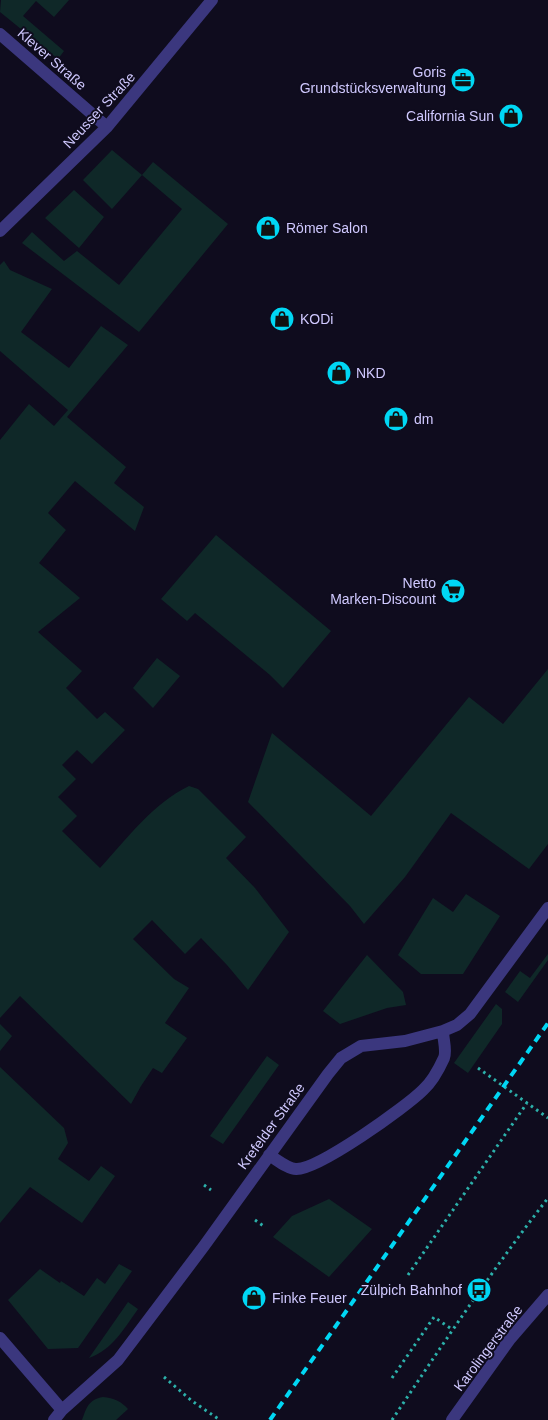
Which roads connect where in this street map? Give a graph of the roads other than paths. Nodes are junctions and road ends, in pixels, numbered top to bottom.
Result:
1 (212, 0) edge
2 (0, 34) edge
3 (107, 127) junction
4 (0, 231) edge
5 (548, 908) edge
6 (443, 1031) junction
7 (269, 1155) junction
8 (548, 1295) edge
9 (0, 1338) edge
10 (58, 1415) edge
11 (452, 1420) edge

1 - 3 street, Neusser Straße
2 - 3 street, Klever Straße
3 - 4 street, Neusser Straße
5 - 6 street, Krefelder Straße
6 - 7 street, Krefelder Straße
6 - 7 street
7 - 10 street, Krefelder Straße
8 - 11 street, Karolingerstraße
9 - 10 street

